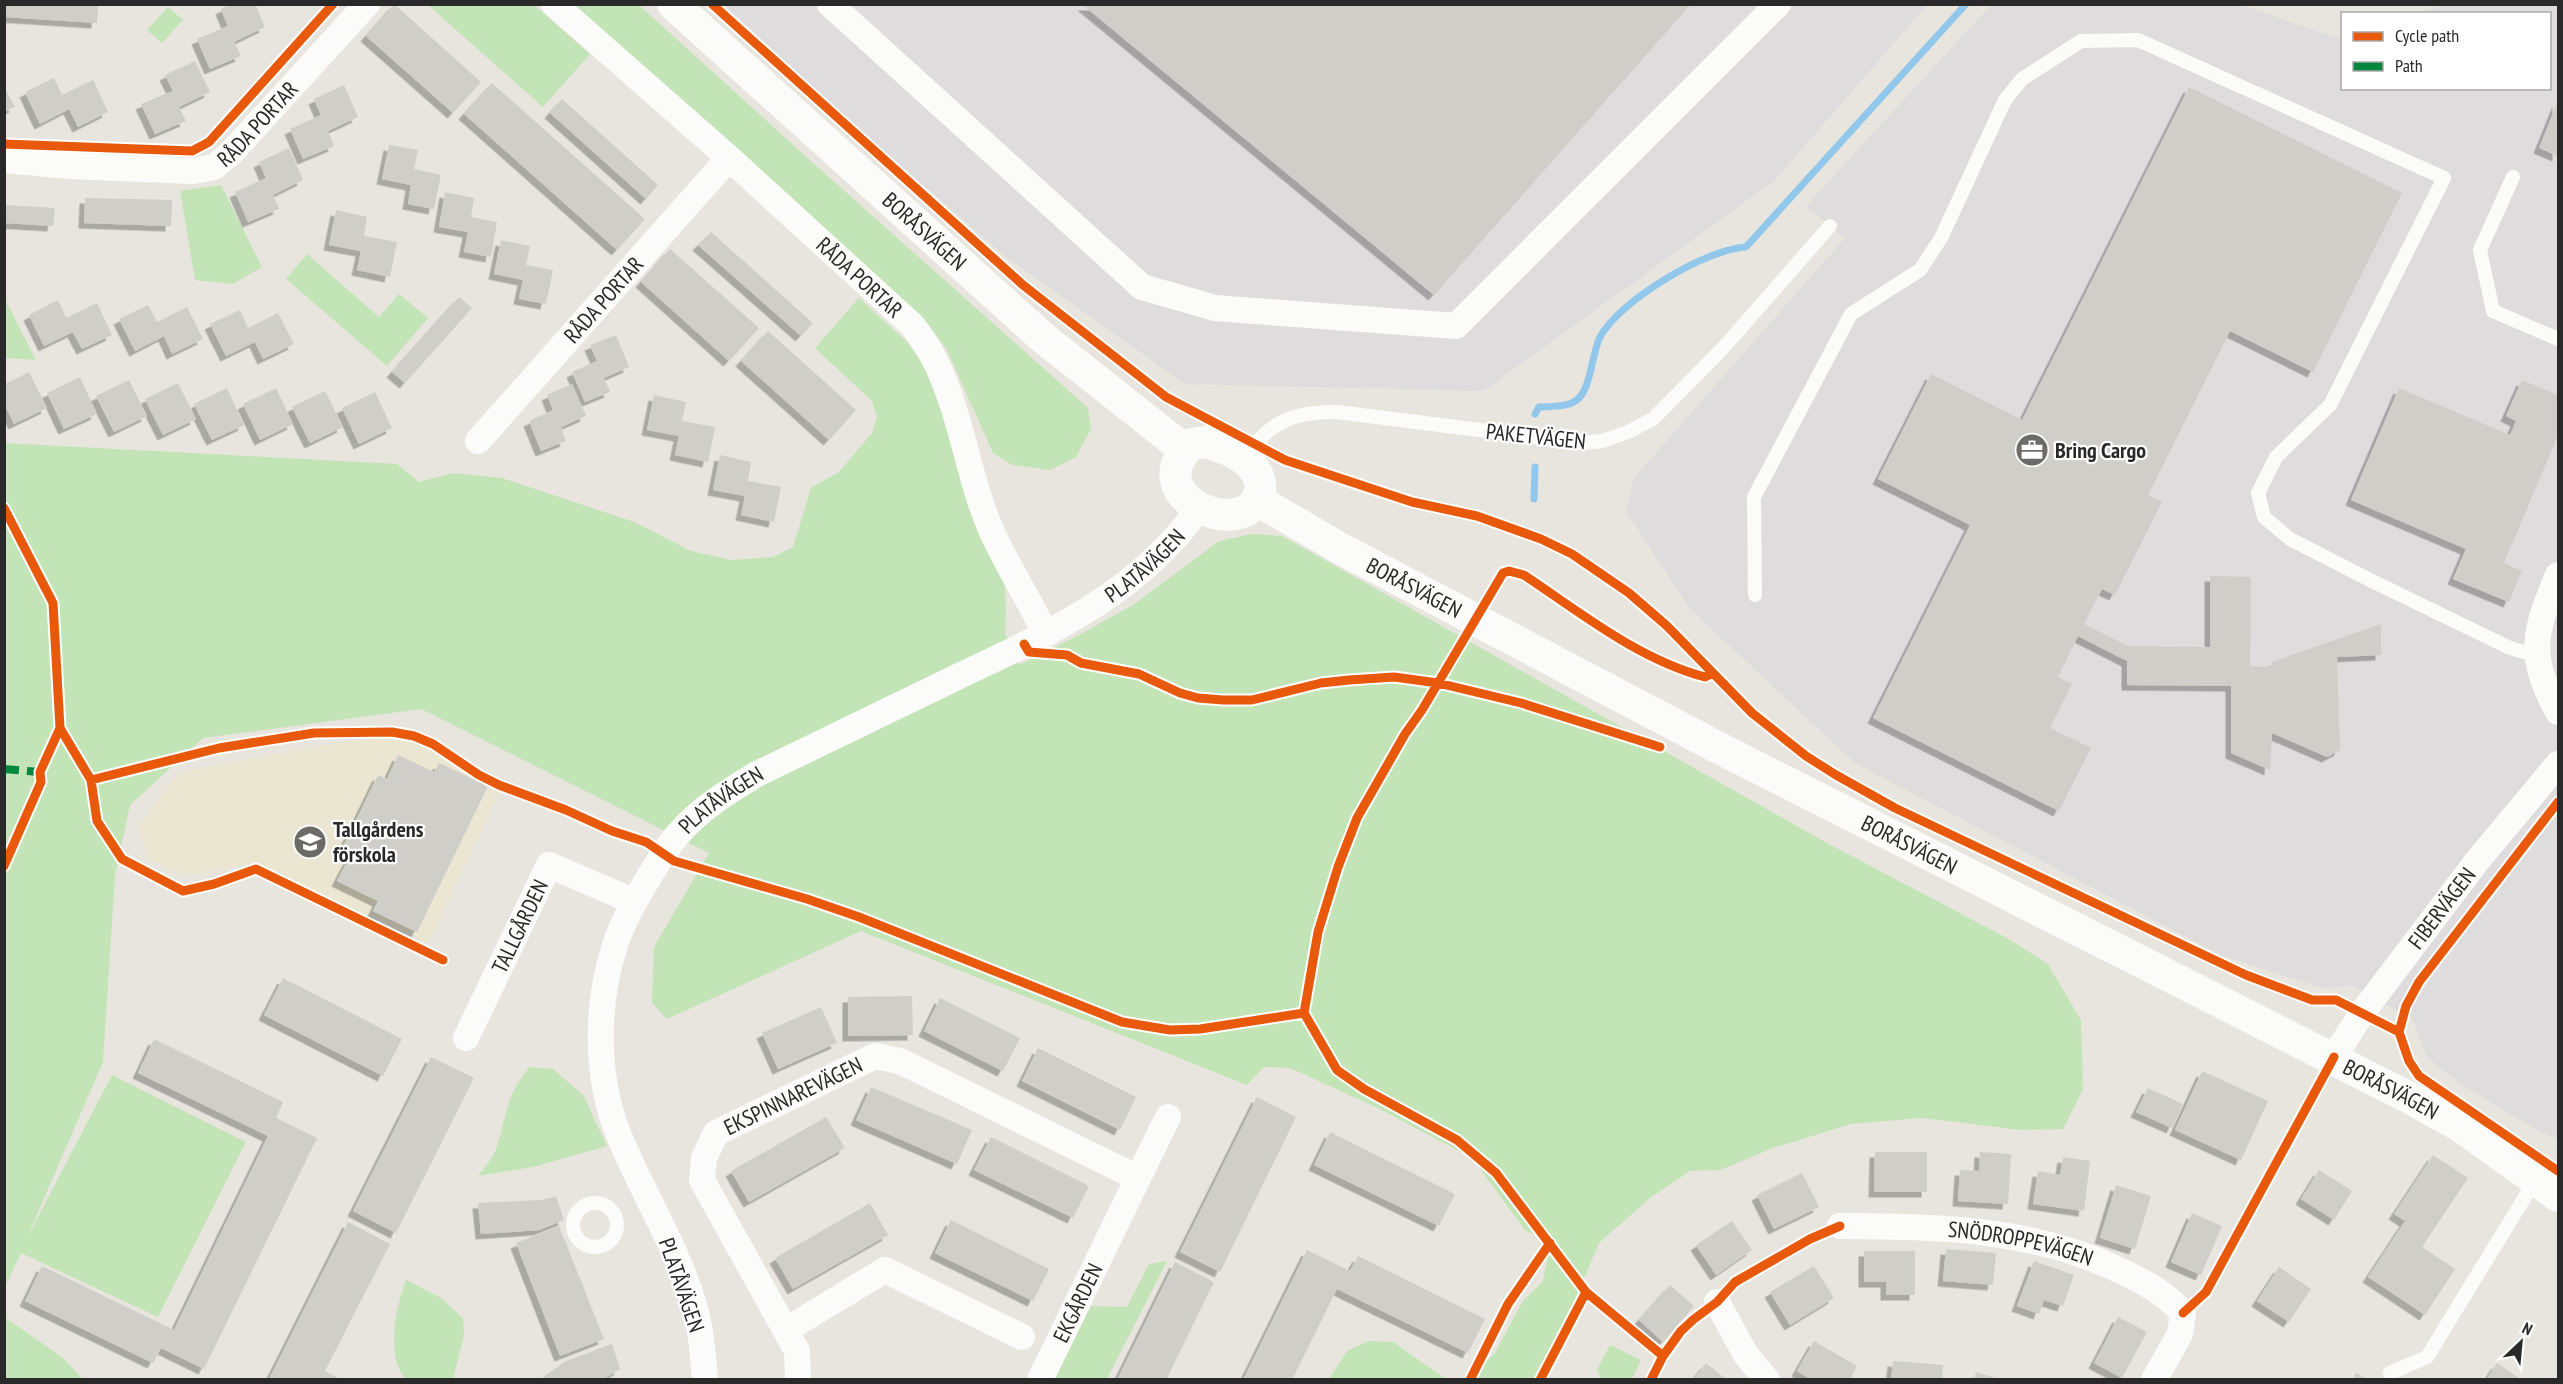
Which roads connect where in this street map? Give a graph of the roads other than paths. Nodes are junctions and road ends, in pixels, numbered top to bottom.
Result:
1 (367, 4) edge
2 (554, 4) edge
3 (673, 4) edge
4 (830, 4) edge
5 (1778, 4) edge
6 (729, 158) junction
7 (4, 160) edge
8 (2513, 177) dead end
9 (1830, 226) dead end
10 (2559, 339) edge
11 (478, 441) dead end
12 (1185, 450) junction
13 (1242, 459) junction
14 (1257, 500) junction
15 (1199, 508) junction
16 (2559, 575) edge
17 (1755, 595) dead end
18 (1046, 633) junction
19 (2538, 656) junction
20 (2559, 712) edge
21 (2559, 764) edge
22 (633, 901) junction
23 (466, 1038) dead end
24 (2334, 1058) junction
25 (1168, 1117) dead end
26 (1138, 1178) junction
27 (2547, 1187) edge
28 (1840, 1226) dead end
29 (1717, 1302) dead end
30 (786, 1330) junction
31 (1022, 1337) dead end
32 (2390, 1373) dead end
33 (705, 1380) edge
34 (798, 1380) edge
35 (1040, 1380) edge
36 (1767, 1380) edge
37 (2154, 1380) edge

1 - 7 street, RÅDA PORTAR
2 - 6 street, RÅDA PORTAR
3 - 12 street, BORÅSVÄGEN
4 - 5 street
6 - 11 street, RÅDA PORTAR
6 - 18 street, RÅDA PORTAR
8 - 10 lane
9 - 13 lane, PAKETVÄGEN
12 - 13 street
12 - 15 street
13 - 14 street
14 - 15 street
14 - 24 street, BORÅSVÄGEN
15 - 18 street, PLATÅVÄGEN
16 - 19 street
17 - 19 lane
18 - 22 street, PLATÅVÄGEN
19 - 20 street
21 - 24 street, FIBERVÄGEN
22 - 23 street, TALLGÅRDEN
22 - 33 street, PLATÅVÄGEN
24 - 27 street, BORÅSVÄGEN
25 - 26 street
26 - 30 street, EKSPINNAREVÄGEN
26 - 35 street, EKGÅRDEN
27 - 32 lane
28 - 37 street, SNÖDROPPEVÄGEN
29 - 36 street
30 - 31 street
30 - 34 street, EKSPINNAREVÄGEN

